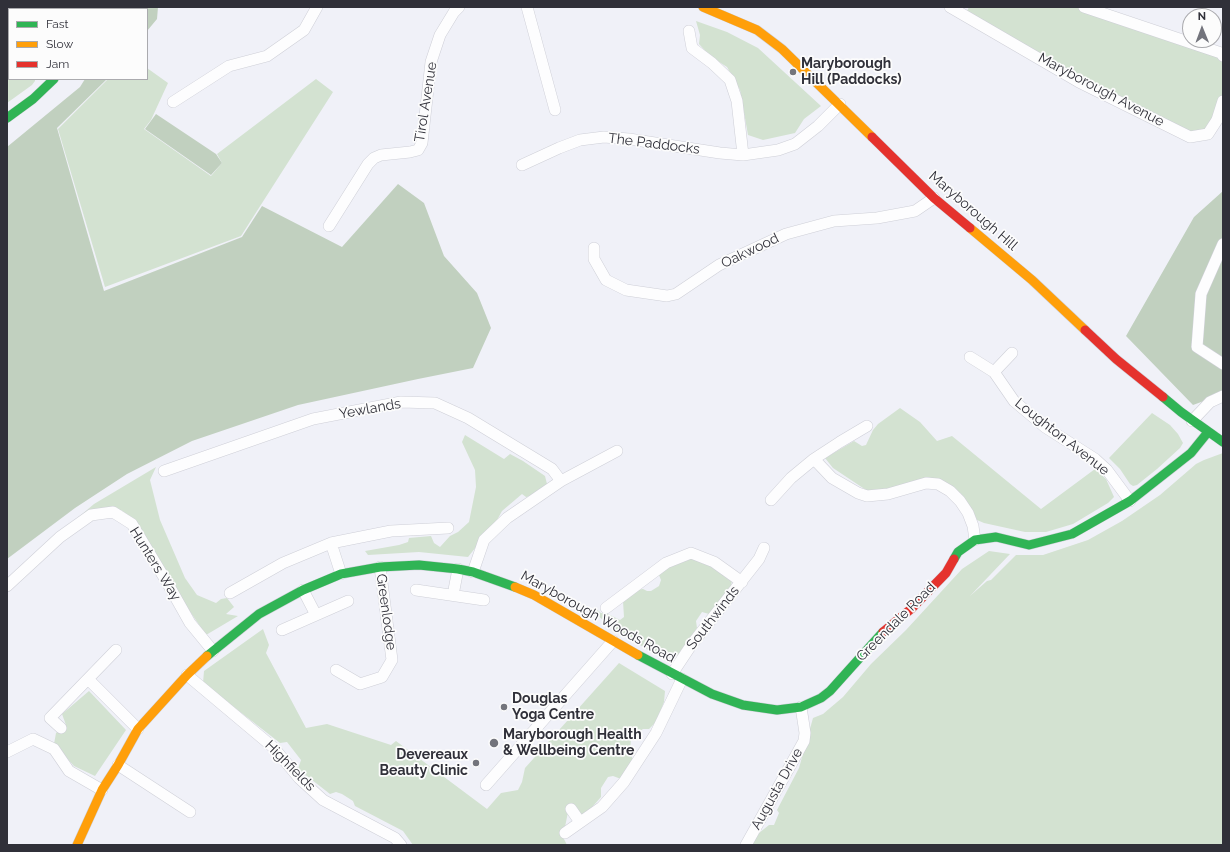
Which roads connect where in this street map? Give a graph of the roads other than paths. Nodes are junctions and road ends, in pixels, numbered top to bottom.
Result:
1 (318, 7) edge
2 (459, 7) edge
3 (527, 7) edge
4 (702, 7) edge
5 (950, 7) edge
6 (1084, 7) edge
7 (967, 11) edge
8 (689, 31) dead end
9 (1223, 56) edge
10 (53, 80) edge
11 (1223, 101) edge
12 (173, 102) dead end
13 (840, 104) junction
14 (555, 110) dead end
15 (7, 118) edge
16 (743, 155) junction
17 (522, 165) dead end
18 (934, 198) junction
19 (328, 226) dead end
20 (1223, 244) edge
21 (594, 248) dead end
22 (1012, 353) dead end
23 (970, 357) dead end
24 (1223, 364) edge
25 (994, 372) junction
26 (1223, 396) edge
27 (1192, 421) junction
28 (867, 426) dead end
29 (1208, 432) junction
30 (1223, 442) edge
31 (617, 451) dead end
32 (814, 459) junction
33 (164, 471) dead end
34 (562, 481) junction
35 (771, 500) dead end
36 (1130, 500) junction
37 (448, 528) dead end
38 (975, 540) junction
39 (331, 543) junction
40 (764, 548) dead end
41 (380, 567) junction
42 (458, 569) junction
43 (473, 572) junction
44 (342, 574) junction
45 (742, 582) junction
46 (7, 586) edge
47 (302, 590) junction
48 (416, 590) dead end
49 (230, 593) dead end
50 (453, 595) junction
51 (484, 600) dead end
52 (348, 601) dead end
53 (606, 608) dead end
54 (316, 615) junction
55 (282, 630) dead end
56 (613, 641) junction
57 (116, 650) dead end
58 (213, 651) junction
59 (336, 670) dead end
60 (187, 675) junction
61 (677, 676) junction
62 (88, 679) junction
63 (801, 707) junction
64 (61, 728) dead end
65 (138, 729) junction
66 (7, 752) edge
67 (118, 765) junction
68 (486, 785) dead end
69 (102, 790) junction
70 (571, 809) dead end
71 (190, 812) dead end
72 (580, 822) junction
73 (565, 833) dead end
74 (77, 845) edge
75 (401, 845) edge
76 (746, 845) edge

1 - 12 street
2 - 19 street, Tirol Avenue
3 - 14 street
4 - 13 street, Maryborough Hill
5 - 7 street, Maryborough Avenue
6 - 9 street
7 - 11 street, Maryborough Avenue
8 - 16 street
10 - 15 street
13 - 16 street, The Paddocks
13 - 18 street, Maryborough Hill
16 - 17 street, The Paddocks
18 - 21 street, Oakwood
18 - 27 street, Maryborough Hill
20 - 24 street
22 - 25 street
23 - 25 street, Loughton Avenue
25 - 36 street, Loughton Avenue
26 - 27 street
27 - 29 street, Maryborough Hill
28 - 32 street
29 - 30 street, Maryborough Hill
29 - 36 street, Greendale Road
31 - 34 street
32 - 35 street
32 - 38 street
33 - 34 street, Yewlands
34 - 43 street
36 - 38 street, Greendale Road
37 - 39 street
38 - 63 street, Greendale Road
39 - 44 street
39 - 49 street
40 - 45 street, Southwinds
41 - 42 street, Maryborough Woods Road
41 - 44 street, Maryborough Woods Road
41 - 59 street, Greenlodge
42 - 43 street, Maryborough Woods Road
42 - 50 street
43 - 56 street, Maryborough Woods Road
44 - 47 street, Maryborough Woods Road
45 - 53 street, Southwinds
45 - 61 street, Southwinds
46 - 58 street, Hunters Way
47 - 54 street
47 - 58 street, Maryborough Woods Road
48 - 50 street
50 - 51 street
52 - 54 street
54 - 55 street
56 - 61 street, Maryborough Woods Road
56 - 68 street
57 - 62 street
58 - 60 street, Maryborough Woods Road
60 - 65 street, Maryborough Woods Road
60 - 75 street, Highfields
61 - 63 street, Greendale Road
61 - 72 street
62 - 64 street
62 - 65 street
63 - 76 street, Augusta Drive
65 - 67 street, Maryborough Woods Road
66 - 69 street
67 - 69 street, Maryborough Woods Road
67 - 71 street
69 - 74 street, Maryborough Woods Road
70 - 72 street
72 - 73 street

